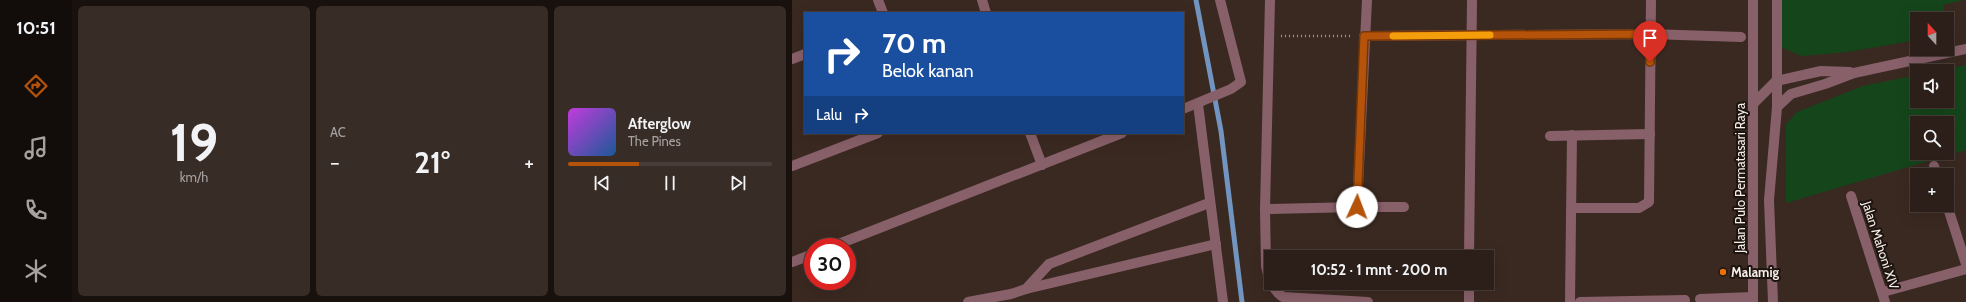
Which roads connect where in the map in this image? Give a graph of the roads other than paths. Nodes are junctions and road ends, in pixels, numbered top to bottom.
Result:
1 (878, 0) edge
2 (982, 0) edge
3 (1220, 0) edge
4 (1270, 0) edge
5 (1367, 0) edge
6 (1472, 0) edge
7 (1651, 0) edge
8 (1753, 0) edge
9 (1777, 0) edge
10 (883, 12) edge
11 (986, 12) edge
12 (1650, 34) junction
13 (1471, 35) junction
14 (1364, 36) junction
15 (1741, 37) dead end
16 (1966, 49) edge
17 (804, 54) edge
18 (792, 58) edge
19 (1854, 73) junction
20 (1776, 81) junction
21 (1198, 104) junction
22 (1753, 104) junction
23 (1777, 107) junction
24 (1184, 109) edge
25 (875, 134) edge
26 (1030, 134) edge
27 (1120, 134) edge
28 (1650, 134) junction
29 (1550, 136) dead end
30 (1572, 136) junction
31 (1042, 165) junction
32 (792, 166) edge
33 (1851, 196) dead end
34 (1209, 203) junction
35 (1357, 207) junction
36 (1404, 208) dead end
37 (1572, 208) junction
38 (1265, 209) junction
39 (1950, 212) edge
40 (854, 238) edge
41 (1962, 239) edge
42 (1216, 244) junction
43 (1469, 250) edge
44 (804, 257) edge
45 (792, 262) edge
46 (1966, 264) edge
47 (1966, 269) edge
48 (1026, 289) junction
49 (1469, 290) edge
50 (1884, 297) edge
51 (1700, 299) dead end
52 (1685, 300) dead end
53 (1753, 300) edge
54 (968, 302) edge
55 (1224, 302) edge
56 (1368, 302) edge
57 (1469, 302) edge
58 (1570, 302) edge
59 (1580, 302) edge
60 (1773, 302) edge

1 - 10 street
2 - 11 street
3 - 21 street
4 - 38 street
5 - 14 street
6 - 13 street
7 - 12 street
8 - 22 street, Jalan Pulo Permatasari Raya
9 - 20 street
12 - 13 street
12 - 15 street
12 - 28 street
13 - 14 street
13 - 43 street
14 - 35 street
16 - 19 street
17 - 18 street
19 - 20 street
19 - 23 street
20 - 22 street
20 - 23 street
21 - 24 street
21 - 34 street
22 - 53 street, Jalan Pulo Permatasari Raya
23 - 60 street
25 - 32 street
26 - 31 street
27 - 31 street
28 - 30 street
28 - 37 street
29 - 30 street
30 - 37 street
31 - 40 street
33 - 50 street, Jalan Mahoni XIV
34 - 42 street
34 - 48 street
35 - 36 street
35 - 38 street
37 - 58 street
38 - 56 street
39 - 41 street
41 - 46 street
42 - 48 street
42 - 55 street
44 - 45 street
47 - 50 street
48 - 54 street
49 - 57 street
51 - 53 street
52 - 59 street

